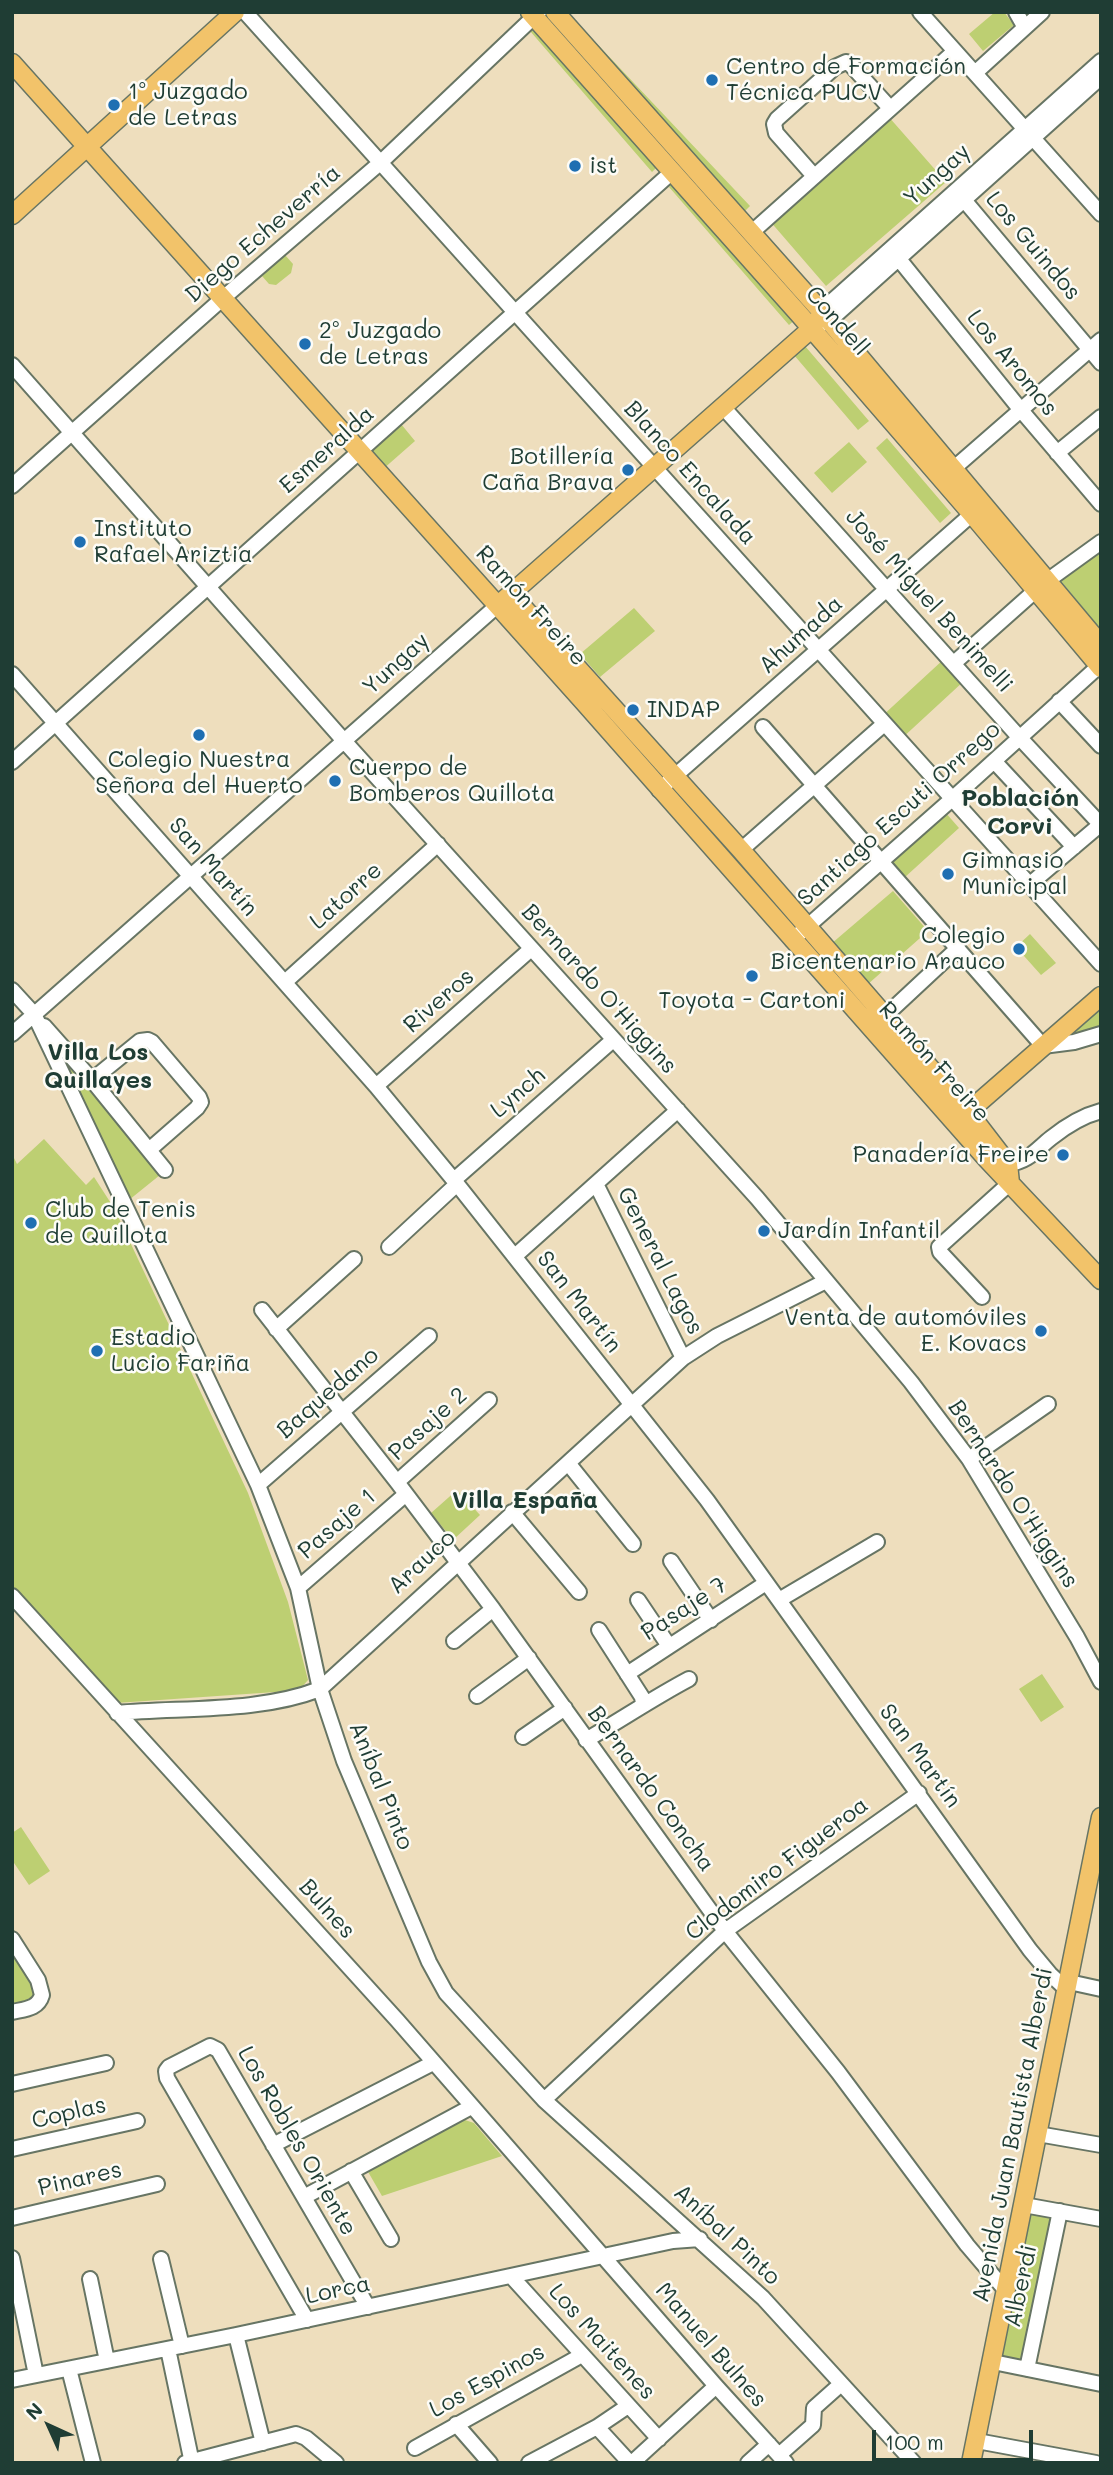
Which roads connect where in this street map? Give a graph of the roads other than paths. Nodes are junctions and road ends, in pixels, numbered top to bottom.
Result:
1 (235, 12) edge
2 (245, 12) edge
3 (555, 12) edge
4 (920, 12) edge
5 (1016, 12) edge
6 (1042, 12) edge
7 (535, 14) edge
8 (1024, 26) junction
9 (955, 51) junction
10 (1101, 61) edge
11 (12, 63) edge
12 (975, 73) junction
13 (1101, 77) edge
14 (890, 108) junction
15 (1029, 133) junction
16 (86, 147) junction
17 (380, 163) junction
18 (672, 172) junction
19 (814, 176) junction
20 (960, 195) junction
21 (1101, 214) edge
22 (12, 215) edge
23 (751, 233) junction
24 (894, 254) junction
25 (222, 299) junction
26 (515, 313) junction
27 (825, 316) junction
28 (811, 329) junction
29 (1095, 345) edge
30 (1101, 363) edge
31 (12, 365) edge
32 (723, 407) junction
33 (1020, 409) junction
34 (1101, 417) edge
35 (73, 433) junction
36 (359, 452) junction
37 (1057, 453) junction
38 (654, 468) junction
39 (953, 469) junction
40 (12, 486) edge
41 (1101, 504) edge
42 (972, 514) junction
43 (1101, 542) edge
44 (210, 586) junction
45 (1041, 586) junction
46 (887, 588) junction
47 (505, 600) junction
48 (1101, 645) edge
49 (818, 650) junction
50 (954, 663) junction
51 (1100, 667) edge
52 (12, 674) edge
53 (1059, 701) junction
54 (57, 723) junction
55 (884, 724) junction
56 (763, 727) dead end
57 (1019, 737) junction
58 (345, 742) junction
59 (1101, 746) edge
60 (994, 761) junction
61 (12, 762) edge
62 (675, 777) junction
63 (814, 786) junction
64 (659, 790) junction
65 (952, 799) junction
66 (1101, 824) edge
67 (438, 844) junction
68 (1074, 847) junction
69 (741, 850) junction
70 (882, 861) junction
71 (191, 877) junction
72 (1029, 885) junction
73 (807, 926) junction
74 (792, 940) junction
75 (958, 948) junction
76 (531, 949) junction
77 (1101, 964) edge
78 (285, 982) junction
79 (12, 990) edge
80 (1101, 996) edge
81 (34, 1014) junction
82 (885, 1016) junction
83 (12, 1034) edge
84 (1101, 1034) edge
85 (613, 1040) junction
86 (1043, 1046) junction
87 (92, 1080) junction
88 (376, 1086) junction
89 (678, 1110) junction
90 (1101, 1111) edge
91 (962, 1118) junction
92 (149, 1150) junction
93 (987, 1159) junction
94 (1008, 1164) junction
95 (165, 1170) dead end
96 (456, 1182) junction
97 (1010, 1183) junction
98 (596, 1184) junction
99 (389, 1247) dead end
100 (515, 1256) junction
101 (354, 1259) dead end
102 (1101, 1280) edge
103 (826, 1281) junction
104 (982, 1297) dead end
105 (262, 1310) dead end
106 (276, 1329) junction
107 (429, 1336) dead end
108 (683, 1358) junction
109 (489, 1400) dead end
110 (1048, 1404) dead end
111 (631, 1405) junction
112 (341, 1411) junction
113 (969, 1459) junction
114 (568, 1463) junction
115 (397, 1482) junction
116 (258, 1485) junction
117 (406, 1494) junction
118 (512, 1512) junction
119 (877, 1542) dead end
120 (633, 1544) dead end
121 (671, 1561) dead end
122 (456, 1563) junction
123 (766, 1583) junction
124 (298, 1588) junction
125 (579, 1592) dead end
126 (12, 1596) edge
127 (779, 1600) junction
128 (638, 1601) dead end
129 (493, 1609) junction
130 (711, 1620) junction
131 (598, 1630) dead end
132 (454, 1641) dead end
133 (668, 1646) junction
134 (529, 1658) junction
135 (626, 1674) junction
136 (689, 1679) dead end
137 (1101, 1682) edge
138 (320, 1689) junction
139 (477, 1696) dead end
140 (643, 1704) junction
141 (565, 1709) junction
142 (117, 1713) junction
143 (523, 1737) dead end
144 (586, 1740) junction
145 (919, 1793) junction
146 (1101, 1817) edge
147 (725, 1931) junction
148 (12, 1939) edge
149 (1068, 1986) junction
150 (1101, 1989) edge
151 (12, 2012) edge
152 (106, 2063) dead end
153 (433, 2063) junction
154 (12, 2084) edge
155 (544, 2100) junction
156 (471, 2107) junction
157 (136, 2122) dead end
158 (1038, 2134) junction
159 (273, 2145) junction
160 (1101, 2145) edge
161 (12, 2149) edge
162 (351, 2171) junction
163 (157, 2184) dead end
164 (304, 2197) junction
165 (1024, 2205) junction
166 (1060, 2211) junction
167 (12, 2218) edge
168 (1101, 2219) edge
169 (681, 2222) junction
170 (391, 2239) dead end
171 (700, 2239) junction
172 (673, 2241) junction
173 (604, 2257) junction
174 (12, 2258) edge
175 (161, 2259) dead end
176 (511, 2276) junction
177 (90, 2279) dead end
178 (1007, 2292) junction
179 (17, 2307) edge
180 (368, 2307) junction
181 (307, 2320) junction
182 (236, 2335) junction
183 (175, 2348) junction
184 (582, 2355) junction
185 (107, 2361) junction
186 (993, 2362) junction
187 (69, 2369) junction
188 (1027, 2369) junction
189 (36, 2375) junction
190 (12, 2380) edge
191 (1100, 2381) edge
192 (842, 2384) junction
193 (716, 2386) junction
194 (628, 2406) junction
195 (457, 2424) junction
196 (597, 2427) junction
197 (659, 2439) junction
198 (977, 2441) junction
199 (263, 2443) junction
200 (769, 2444) junction
201 (415, 2448) dead end
202 (783, 2459) edge
203 (190, 2462) edge
204 (93, 2463) edge
205 (336, 2463) edge
206 (490, 2463) edge
207 (529, 2463) edge
208 (631, 2463) edge
209 (748, 2463) edge
210 (914, 2463) edge
211 (971, 2463) edge
212 (1096, 2463) edge

1 - 16 main road
2 - 17 street, Blanco Encalada
3 - 23 main road, Condell
4 - 9 street
5 - 8 street
6 - 8 street
7 - 17 street, Diego Echeverría
7 - 18 main road, Condell
8 - 12 street
9 - 12 street
9 - 14 street
10 - 15 street, Yungay
11 - 16 main road, Ramón Freire
12 - 15 street
13 - 15 street, Yungay
14 - 19 street
14 - 19 street
15 - 20 street, Yungay
15 - 21 street
16 - 22 main road
16 - 25 main road, Ramón Freire
17 - 25 street, Diego Echeverría
17 - 26 street, Blanco Encalada
18 - 26 street, Esmeralda
18 - 28 main road, Condell
19 - 23 street
20 - 24 street, Yungay
20 - 29 street, Los Guindos
23 - 27 main road, Condell
24 - 27 street, Yungay
24 - 33 street, Los Aromos
25 - 35 street, Diego Echeverría
25 - 36 main road, Ramón Freire
26 - 36 street, Esmeralda
26 - 38 street, Blanco Encalada
27 - 28 main road, Yungay
27 - 39 main road, Condell
28 - 32 main road, Yungay
28 - 42 main road, Condell
29 - 30 street, Los Guindos
29 - 33 street
31 - 35 street, Bernardo O'Higgins
32 - 38 main road, Yungay
32 - 46 street, José Miguel Benimelli
33 - 37 street, Los Aromos
33 - 39 street
34 - 37 street
35 - 40 street, Diego Echeverría
35 - 44 street, Bernardo O'Higgins
36 - 44 street, Esmeralda
36 - 47 main road, Ramón Freire
37 - 41 street, Los Aromos
38 - 47 main road, Yungay
38 - 49 street, Blanco Encalada
39 - 45 main road, Condell
42 - 45 main road, Condell
42 - 46 street, Ahumada
43 - 45 street
44 - 54 street, Esmeralda
44 - 58 street, Bernardo O'Higgins
45 - 48 main road, Condell
45 - 50 street
45 - 51 main road, Condell
46 - 49 street, Ahumada
46 - 50 street, José Miguel Benimelli
47 - 58 street, Yungay
47 - 62 main road, Ramón Freire
47 - 64 main road, Ramón Freire
49 - 55 street, Blanco Encalada
49 - 62 street, Ahumada
50 - 57 street, José Miguel Benimelli
51 - 53 street, Santiago Escuti Orrego
52 - 54 street, San Martín
53 - 57 street, Santiago Escuti Orrego
53 - 59 street
54 - 61 street, Esmeralda
54 - 71 street, San Martín
55 - 63 street
55 - 65 street, Blanco Encalada
56 - 63 street
57 - 60 street, Santiago Escuti Orrego
57 - 66 street, José Miguel Benimelli
58 - 67 street, Bernardo O'Higgins
58 - 71 street, Yungay
60 - 65 street, Santiago Escuti Orrego
60 - 68 street
62 - 64 street, Ahumada
62 - 69 main road, Ramón Freire
63 - 69 street
63 - 70 street
64 - 74 main road, Ramón Freire
65 - 70 street, Santiago Escuti Orrego
65 - 72 street, Blanco Encalada
66 - 68 street
67 - 76 street, Bernardo O'Higgins
67 - 78 street, Latorre
68 - 72 street
69 - 73 main road, Ramón Freire
70 - 73 street, Santiago Escuti Orrego
70 - 75 street
71 - 78 street, San Martín
71 - 81 street, Yungay
72 - 77 street, Blanco Encalada
73 - 74 street, Santiago Escuti Orrego
73 - 82 main road, Ramón Freire
74 - 91 main road, Ramón Freire
75 - 82 street
75 - 86 street
76 - 85 street, Bernardo O'Higgins
76 - 88 street, Riveros
78 - 88 street, San Martín
79 - 81 street, Aníbal Pinto
80 - 86 main road
81 - 83 street, Yungay
81 - 87 street
81 - 116 street, Aníbal Pinto
82 - 91 main road, Ramón Freire
84 - 86 street
85 - 89 street, Bernardo O'Higgins
85 - 96 street, Lynch
86 - 91 main road
87 - 92 street
87 - 92 street
88 - 96 street, San Martín
89 - 98 street
89 - 103 street, Bernardo O'Higgins
90 - 94 street
91 - 93 main road, Ramón Freire
91 - 94 main road, Ramón Freire
92 - 95 street
93 - 94 main road
93 - 97 main road, Ramón Freire
94 - 97 main road
96 - 99 street, Lynch
96 - 100 street, San Martín
97 - 102 main road, Ramón Freire
97 - 104 street
98 - 100 street
98 - 108 street, General Lagos
100 - 111 street, San Martín
101 - 106 street
103 - 108 street, Arauco
103 - 113 street, Bernardo O'Higgins
105 - 106 street, Bernardo Concha
106 - 112 street, Bernardo Concha
107 - 112 street, Baquedano
108 - 111 street, Arauco
109 - 115 street, Pasaje 2
110 - 113 street
111 - 114 street, Arauco
111 - 123 street, San Martín
112 - 115 street, Bernardo Concha
112 - 116 street, Baquedano
113 - 137 street, Bernardo O'Higgins
114 - 118 street, Arauco
114 - 120 street
115 - 117 street, Bernardo Concha
116 - 124 street, Aníbal Pinto
117 - 122 street, Bernardo Concha
117 - 124 street, Pasaje 1
118 - 122 street, Arauco
118 - 125 street
119 - 127 street
121 - 130 street
122 - 129 street, Bernardo Concha
122 - 138 street, Arauco
123 - 127 street, San Martín
123 - 130 street, Pasaje 7
124 - 138 street, Aníbal Pinto
126 - 142 street, Bulnes
127 - 145 street, San Martín
128 - 133 street
129 - 132 street
129 - 134 street, Bernardo Concha
130 - 133 street, Pasaje 7
131 - 135 street
133 - 135 street, Pasaje 7
134 - 139 street
134 - 141 street, Bernardo Concha
135 - 140 street
136 - 140 street
138 - 142 street, Arauco
138 - 155 street, Aníbal Pinto
140 - 144 street
141 - 143 street
141 - 144 street, Bernardo Concha
142 - 153 street, Bulnes
144 - 147 street, Bernardo Concha
145 - 147 street, Clodomiro Figueroa
145 - 149 street, San Martín
146 - 149 main road, Avenida Juan Bautista Alberdi
147 - 155 street, Clodomiro Figueroa
147 - 178 street, Bernardo Concha
148 - 151 street
149 - 150 street
149 - 158 main road, Avenida Juan Bautista Alberdi
152 - 154 street
153 - 156 street, Bulnes
153 - 159 street
155 - 169 street, Aníbal Pinto
156 - 162 street
156 - 173 street, Bulnes
157 - 161 street, Coplas
158 - 160 street
158 - 165 main road, Avenida Juan Bautista Alberdi
159 - 164 street, Los Robles Oriente
159 - 181 street, Los Robles Oriente
162 - 164 street
162 - 170 street
163 - 167 street, Pinares
164 - 180 street, Los Robles Oriente
165 - 166 street
165 - 178 main road, Avenida Juan Bautista Alberdi
166 - 168 street
166 - 188 street, Alberdi
169 - 171 street, Aníbal Pinto
169 - 172 street
171 - 172 street, Lorca
171 - 192 street, Aníbal Pinto
172 - 173 street, Lorca
173 - 176 street, Lorca
173 - 193 street, Manuel Bulnes
174 - 179 street
175 - 183 street
176 - 180 street, Lorca
176 - 184 street, Los Maitenes
177 - 185 street
178 - 186 main road, Avenida Juan Bautista Alberdi
179 - 189 street
180 - 181 street, Lorca
181 - 182 street, Lorca
182 - 183 street, Lorca
182 - 199 street
183 - 185 street, Lorca
183 - 203 street
184 - 194 street, Los Maitenes
184 - 195 street, Los Espinos
185 - 187 street, Lorca
186 - 188 street
186 - 198 main road, Avenida Juan Bautista Alberdi
187 - 189 street, Lorca
187 - 204 street
188 - 191 street
189 - 190 street, Lorca
192 - 202 street
192 - 210 street, Aníbal Pinto
193 - 197 street
193 - 200 street, Manuel Bulnes
194 - 196 street
194 - 197 street, Los Maitenes
195 - 201 street, Los Espinos
195 - 206 street
196 - 207 street
196 - 208 street
197 - 208 street
198 - 211 main road, Avenida Juan Bautista Alberdi
198 - 212 street
199 - 203 street
199 - 205 street
200 - 202 street, Manuel Bulnes
200 - 209 street

